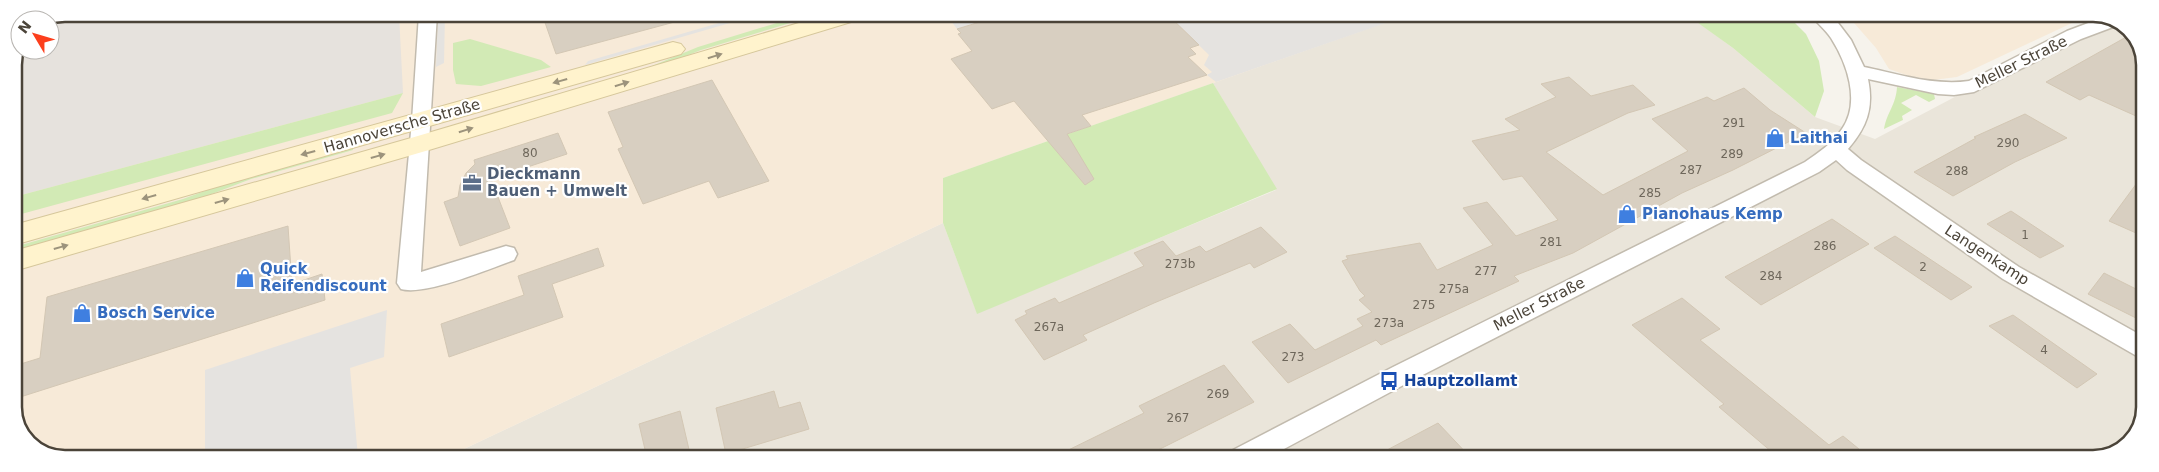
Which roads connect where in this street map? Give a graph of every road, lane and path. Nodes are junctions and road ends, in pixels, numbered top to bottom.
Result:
1 (428, 22) edge
2 (764, 22) edge
3 (824, 22) edge
4 (1827, 22) edge
5 (2104, 24) edge
6 (1856, 71) junction
7 (421, 133) junction
8 (1837, 150) junction
9 (22, 233) edge
10 (506, 254) dead end
11 (23, 257) edge
12 (2136, 343) edge
13 (1257, 450) edge

1 - 7 street
2 -> 7 main road, Hannoversche Straße
7 -> 3 main road, Hannoversche Straße
4 - 6 street, Meller Straße
5 - 6 street, Meller Straße
6 - 8 street, Meller Straße
7 -> 9 main road, Hannoversche Straße
7 - 10 street, Hannoversche Straße
11 -> 7 main road, Hannoversche Straße
8 - 12 street, Langenkamp
8 - 13 street, Meller Straße

